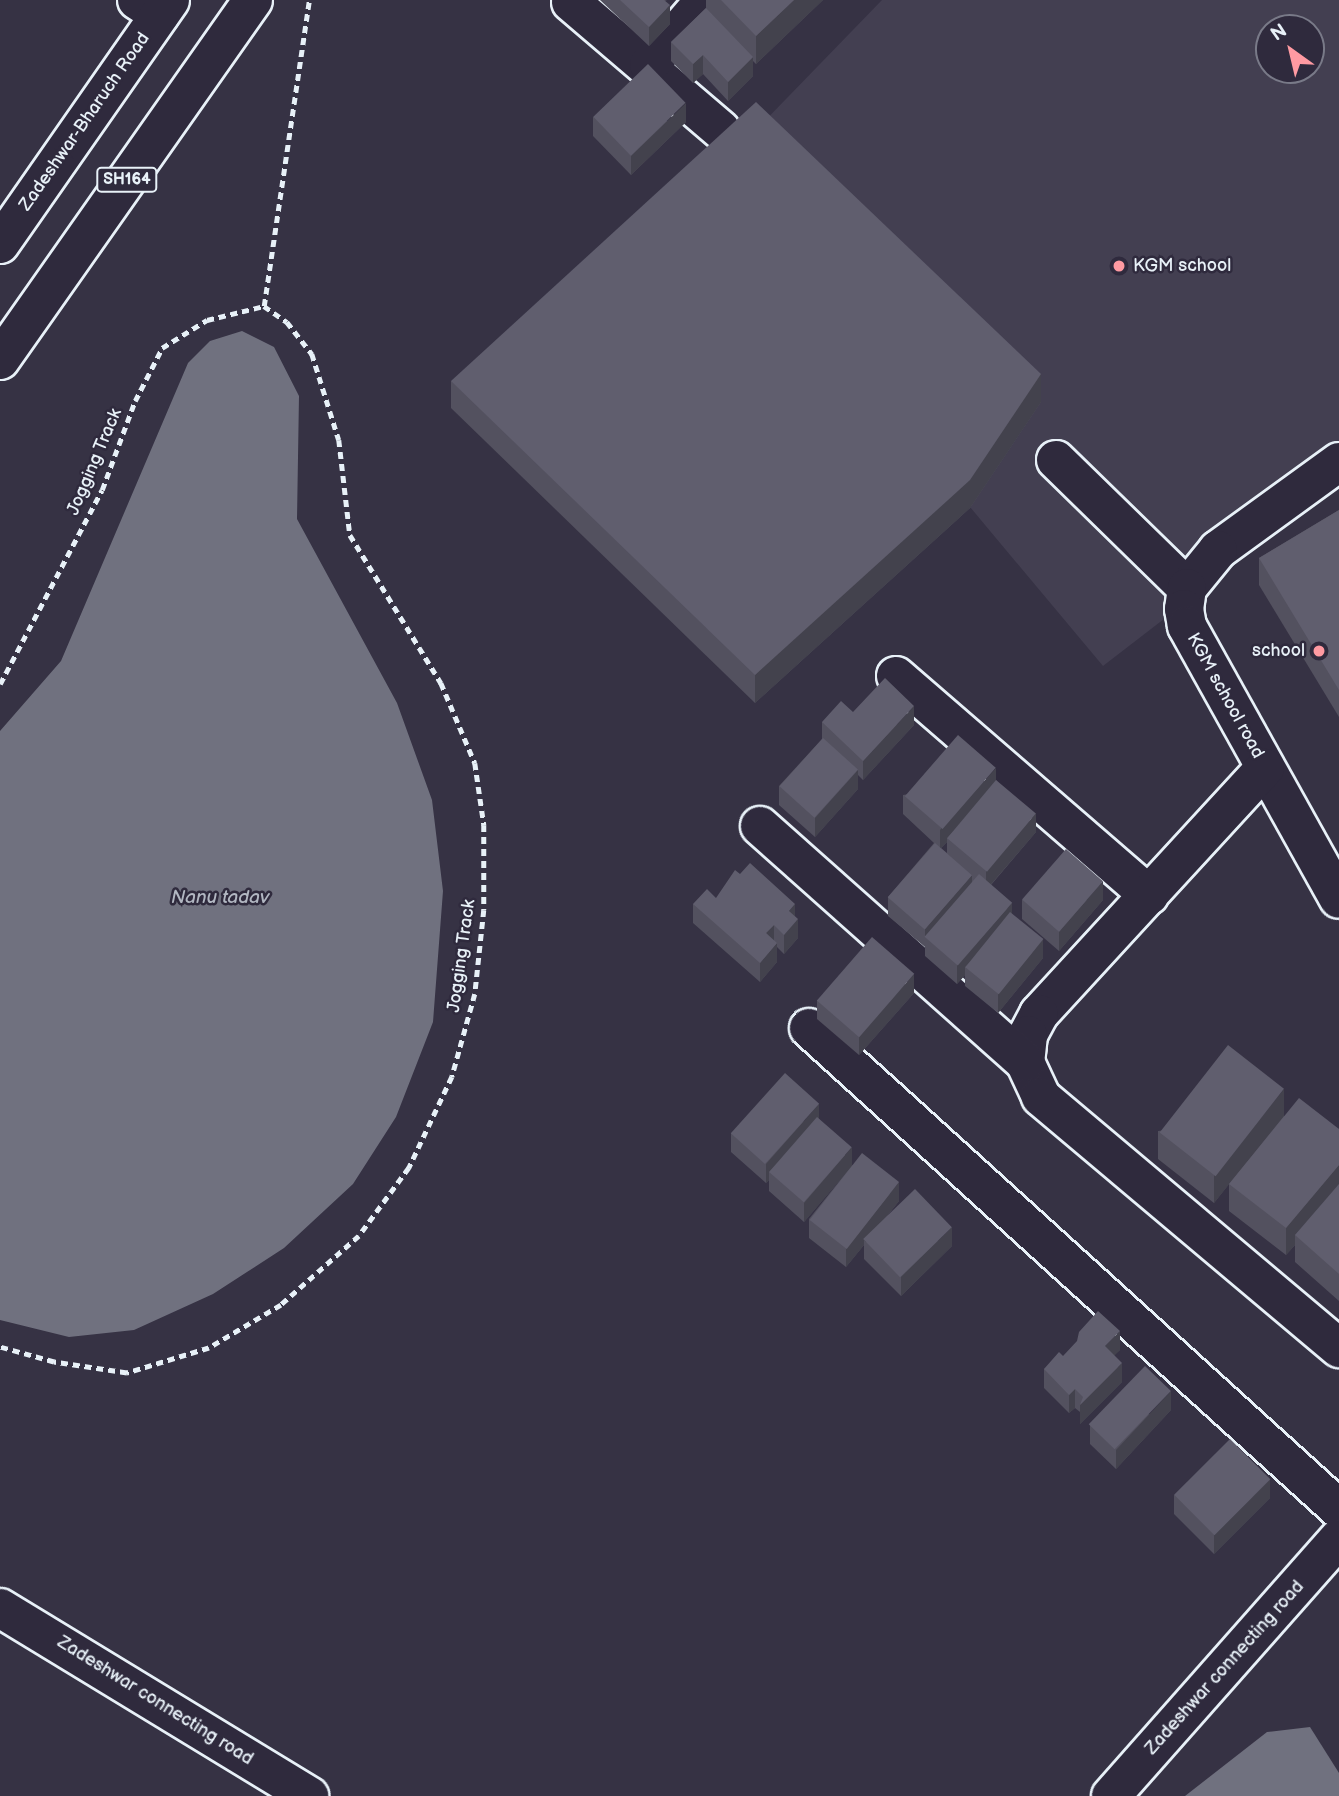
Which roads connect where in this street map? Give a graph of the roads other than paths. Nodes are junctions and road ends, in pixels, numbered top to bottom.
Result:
1 (253, 0) edge
2 (705, 0) edge
3 (571, 2) edge
4 (156, 5) edge
5 (649, 65) junction
6 (721, 130) edge
7 (0, 244) edge
8 (0, 360) edge
9 (1056, 460) dead end
10 (1339, 462) edge
11 (1187, 588) junction
12 (896, 677) dead end
13 (1265, 768) junction
14 (760, 825) dead end
15 (1149, 895) junction
16 (1339, 899) edge
17 (809, 1028) dead end
18 (1025, 1062) junction
19 (1339, 1348) edge
20 (1339, 1509) edge
21 (1339, 1538) edge
22 (0, 1608) edge
23 (309, 1796) edge
24 (1111, 1796) edge

1 - 8 street, SH164
2 - 5 street
3 - 5 street
4 - 7 street, Zadeshwar-Bharuch Road
5 - 6 street
9 - 11 street
10 - 11 street
11 - 13 street, KGM school road
12 - 15 street
13 - 15 street
13 - 16 street, KGM school road
14 - 18 street
15 - 18 street
17 - 20 street
18 - 19 street
21 - 24 street, Zadeshwar connecting road
22 - 23 street, Zadeshwar connecting road

